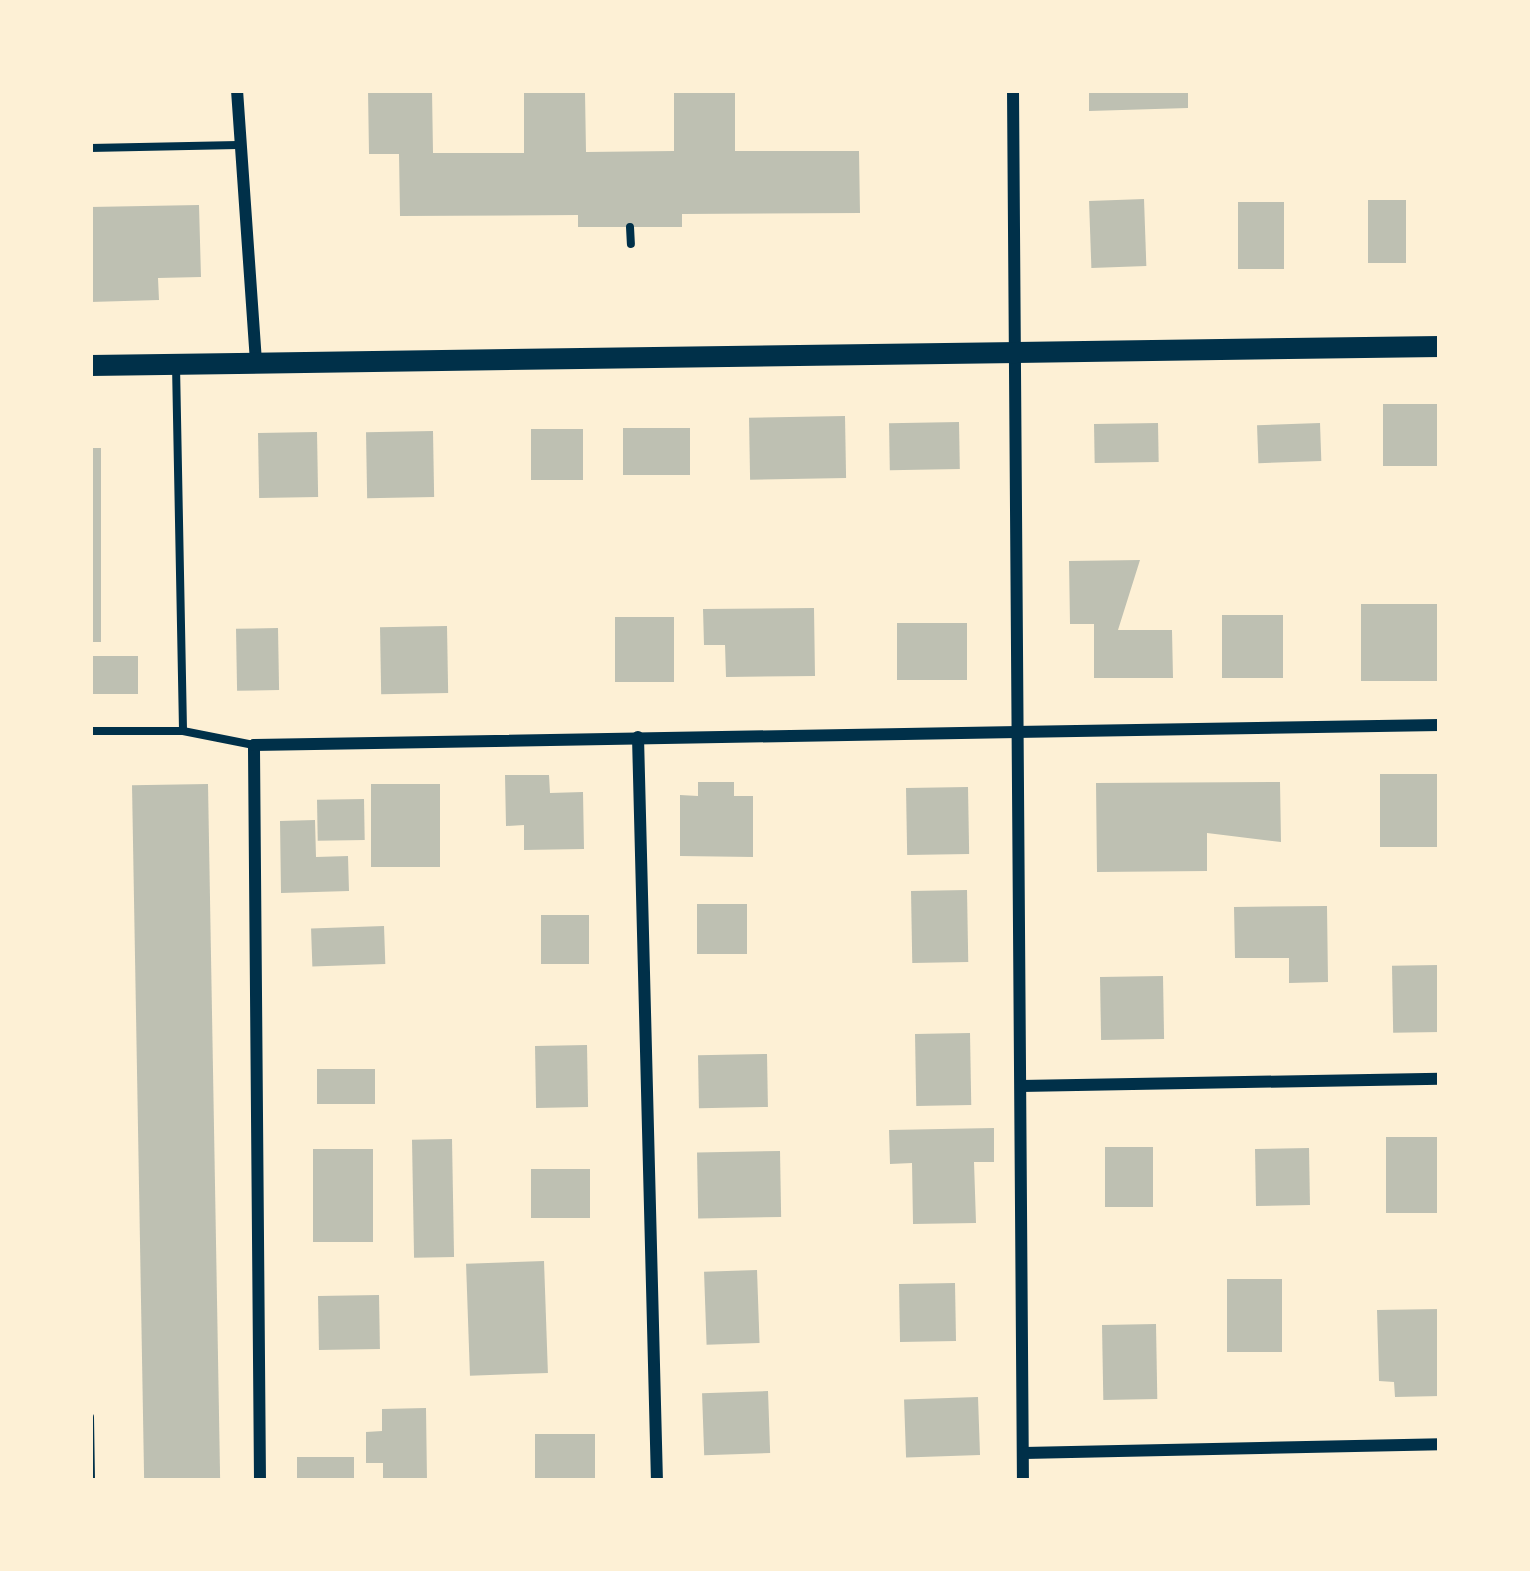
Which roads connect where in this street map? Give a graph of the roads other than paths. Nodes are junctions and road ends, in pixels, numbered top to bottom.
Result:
1 (237, 90) edge
2 (1012, 90) edge
3 (238, 145) junction
4 (90, 148) edge
5 (1440, 346) edge
6 (1015, 352) junction
7 (256, 362) junction
8 (176, 363) junction
9 (90, 364) edge
10 (1440, 725) edge
11 (90, 731) edge
12 (183, 731) junction
13 (1018, 731) junction
14 (638, 737) junction
15 (254, 745) junction
16 (1440, 1079) edge
17 (1021, 1087) junction
18 (90, 1417) edge
19 (1440, 1444) edge
20 (1024, 1453) junction
21 (91, 1481) edge
22 (260, 1481) edge
23 (657, 1481) edge
24 (1023, 1481) edge

1 - 3 street
2 - 6 street
3 - 4 lane
3 - 7 street
5 - 6 street
6 - 7 street
6 - 13 street
7 - 8 street
8 - 9 street
8 - 12 lane
10 - 13 street
11 - 12 lane
12 - 15 lane
13 - 14 street
13 - 17 street
14 - 15 street
14 - 23 street
15 - 22 street
16 - 17 street
17 - 20 street
18 - 21 lane
19 - 20 street
20 - 24 street

